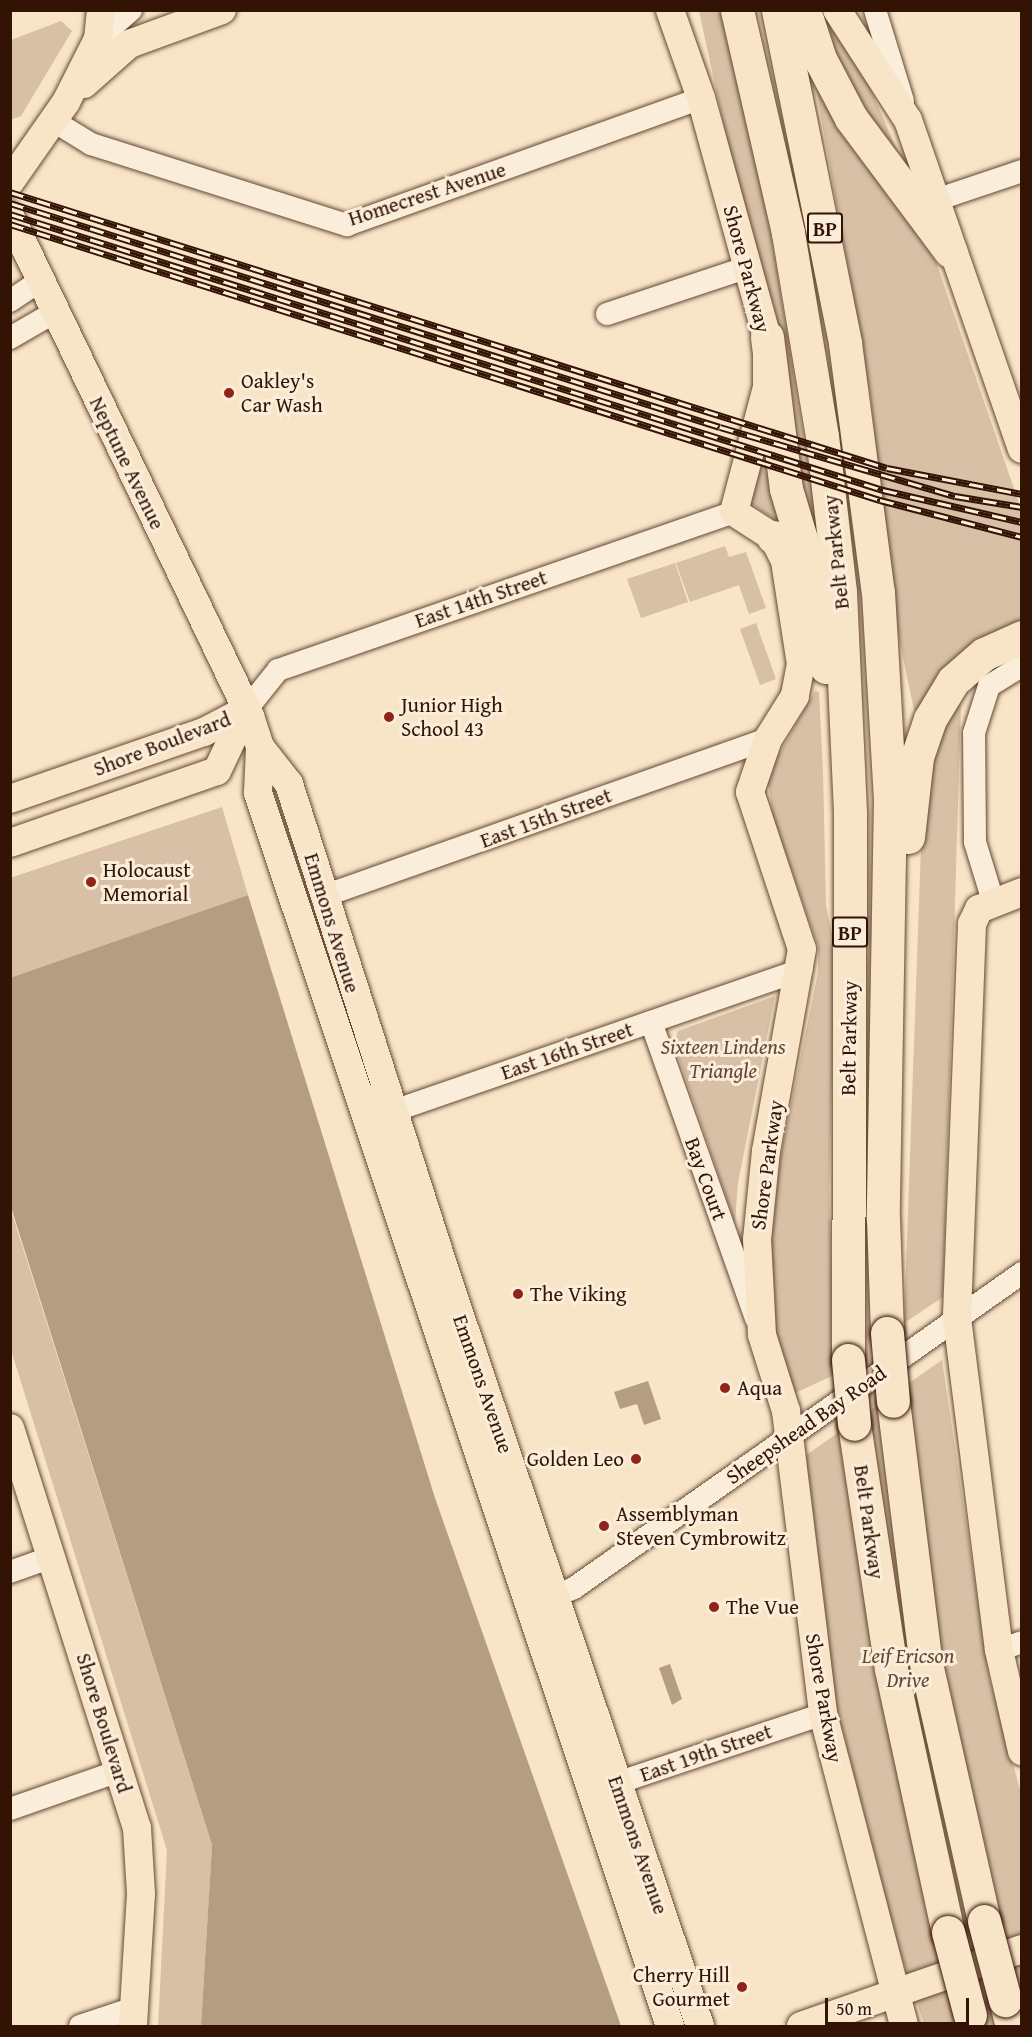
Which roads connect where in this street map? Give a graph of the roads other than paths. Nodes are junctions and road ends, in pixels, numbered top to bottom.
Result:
1 (101, 10) edge
2 (131, 10) edge
3 (222, 10) edge
4 (670, 10) edge
5 (687, 10) edge
6 (737, 10) edge
7 (778, 10) edge
8 (804, 10) edge
9 (837, 10) edge
10 (876, 10) edge
11 (98, 39) junction
12 (701, 98) junction
13 (59, 111) junction
14 (908, 120) junction
15 (1022, 171) edge
16 (10, 182) edge
17 (933, 201) junction
18 (10, 216) edge
19 (950, 251) junction
20 (748, 267) junction
21 (40, 280) junction
22 (10, 301) edge
23 (55, 312) junction
24 (607, 314) dead end
25 (10, 338) edge
26 (767, 338) junction
27 (1016, 412) edge
28 (1022, 449) edge
29 (734, 512) junction
30 (772, 537) junction
31 (813, 579) junction
32 (1022, 637) edge
33 (1022, 666) edge
34 (246, 710) junction
35 (768, 739) junction
36 (260, 747) junction
37 (10, 799) edge
38 (850, 814) junction
39 (10, 843) edge
40 (1022, 892) edge
41 (324, 896) junction
42 (986, 905) junction
43 (890, 945) junction
44 (801, 970) junction
45 (651, 1022) junction
46 (379, 1115) junction
47 (1022, 1273) edge
48 (957, 1318) junction
49 (762, 1335) junction
50 (10, 1428) edge
51 (787, 1438) junction
52 (52, 1557) junction
53 (10, 1572) edge
54 (554, 1597) junction
55 (526, 1608) junction
56 (1010, 1646) edge
57 (823, 1714) junction
58 (1022, 1751) edge
59 (119, 1771) junction
60 (617, 1783) junction
61 (589, 1793) junction
62 (10, 1809) edge
63 (1022, 1949) edge
64 (894, 1993) junction
65 (1009, 2013) edge
66 (134, 2017) edge
67 (972, 2021) edge
68 (80, 2026) edge
69 (670, 2026) edge
70 (700, 2026) edge
71 (801, 2026) edge
72 (904, 2026) edge

1 - 11 main road
2 - 11 street
3 - 13 main road
4 - 12 main road, Shore Parkway
5 - 12 main road, Shore Parkway
6 - 38 highway, Belt Parkway / BP
7 - 43 highway, Belt Parkway / BP
8 - 19 highway
9 - 14 main road
10 - 14 street
11 - 13 main road
12 - 13 street, Homecrest Avenue
12 - 20 main road, Shore Parkway
13 - 16 main road
14 - 17 main road
15 - 17 street
17 - 19 main road
18 - 21 main road, Neptune Avenue
19 - 27 main road
20 - 24 street
20 - 26 main road, Shore Parkway
21 - 22 street
21 - 23 main road, Neptune Avenue
23 - 25 street
23 - 34 main road, Neptune Avenue
26 - 29 main road, Shore Parkway
26 - 31 highway
27 - 28 main road
29 - 30 main road
29 - 34 street, East 14th Street
30 - 31 highway
30 - 35 main road, Shore Parkway
31 - 38 highway
32 - 43 highway
33 - 42 street
34 - 36 main road, Emmons Avenue
34 - 37 main road, Shore Boulevard
34 - 39 main road, Shore Boulevard
35 - 41 street, East 15th Street
35 - 44 main road, Shore Parkway
36 - 41 main road, Emmons Avenue
36 - 46 main road, Emmons Avenue
38 - 67 highway, Belt Parkway / BP, bridge
40 - 42 main road
41 - 46 main road, Emmons Avenue
42 - 48 main road
43 - 65 highway, Belt Parkway / BP, bridge
44 - 45 street, East 16th Street
44 - 49 main road, Shore Parkway
45 - 46 street, East 16th Street
45 - 49 street, Bay Court
46 - 54 main road, Emmons Avenue
46 - 55 main road, Emmons Avenue
47 - 48 street, Sheepshead Bay Road
48 - 51 street, Sheepshead Bay Road
48 - 56 main road
49 - 51 main road, Shore Parkway
50 - 52 main road, Shore Boulevard
51 - 54 street, Sheepshead Bay Road
51 - 57 main road, Shore Parkway
52 - 53 street
52 - 59 main road, Shore Boulevard
54 - 55 street, Sheepshead Bay Road
54 - 60 main road, Emmons Avenue
55 - 61 main road, Emmons Avenue
56 - 58 main road
57 - 60 street, East 19th Street
57 - 64 main road, Shore Parkway
59 - 62 street
59 - 66 main road, Shore Boulevard
60 - 61 street, East 19th Street
60 - 70 main road, Emmons Avenue
61 - 69 main road, Emmons Avenue
63 - 64 main road
64 - 71 main road
64 - 72 main road, Shore Parkway
66 - 68 street

